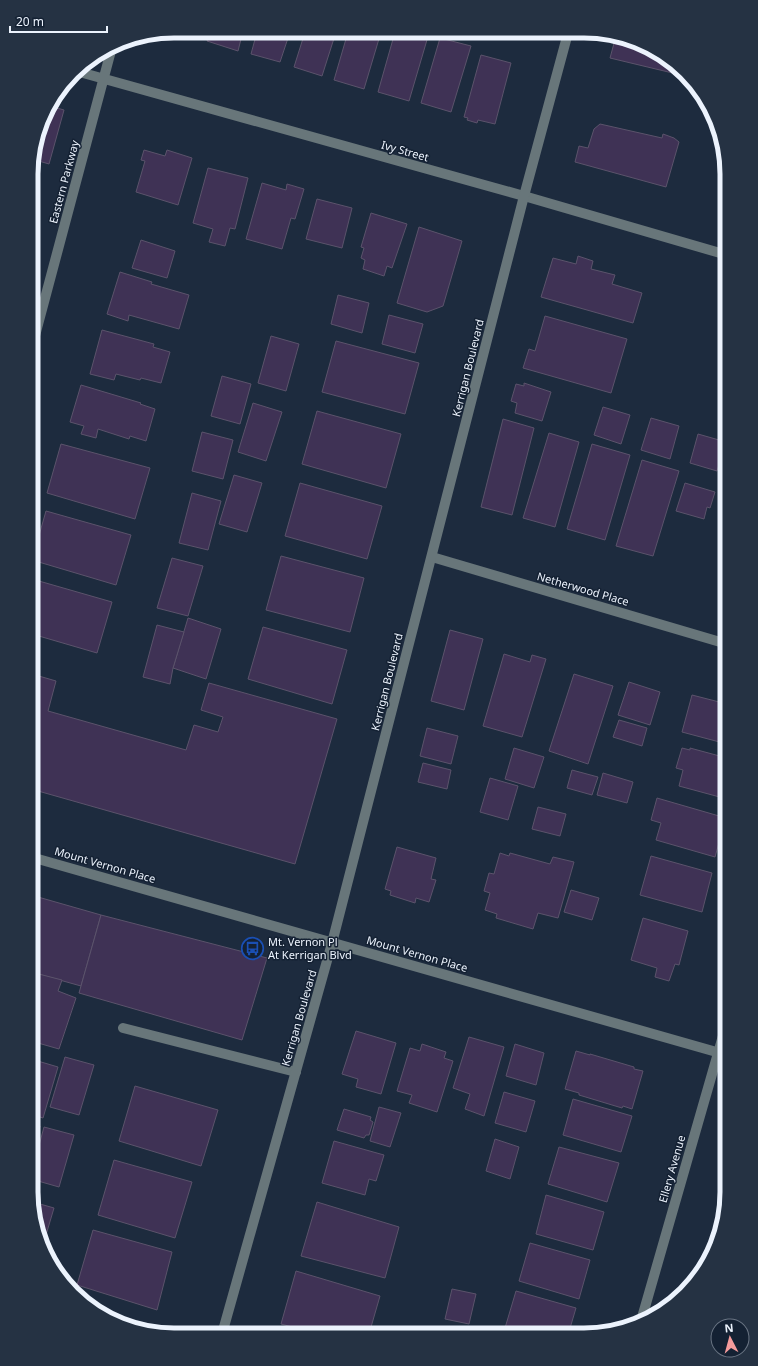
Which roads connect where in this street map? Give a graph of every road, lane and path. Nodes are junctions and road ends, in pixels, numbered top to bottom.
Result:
1 (567, 38) edge
2 (110, 54) edge
3 (83, 73) edge
4 (104, 79) junction
5 (524, 196) junction
6 (720, 253) edge
7 (38, 325) edge
8 (432, 557) junction
9 (720, 642) edge
10 (38, 858) edge
11 (332, 943) junction
12 (123, 1028) dead end
13 (720, 1053) edge
14 (720, 1064) edge
15 (296, 1072) junction
16 (643, 1314) edge
17 (224, 1328) edge

1 - 5 street, Kerrigan Boulevard
2 - 4 street, Eastern Parkway
3 - 4 street, Ivy Street
4 - 5 street, Ivy Street
4 - 7 street, Eastern Parkway
5 - 6 street, Ivy Street
5 - 8 street, Kerrigan Boulevard
8 - 9 street, Netherwood Place
8 - 11 street, Kerrigan Boulevard
10 - 11 street, Mount Vernon Place
11 - 13 street, Mount Vernon Place
11 - 15 street, Kerrigan Boulevard
12 - 15 street
14 - 16 street, Ellery Avenue
15 - 17 street, Kerrigan Boulevard

